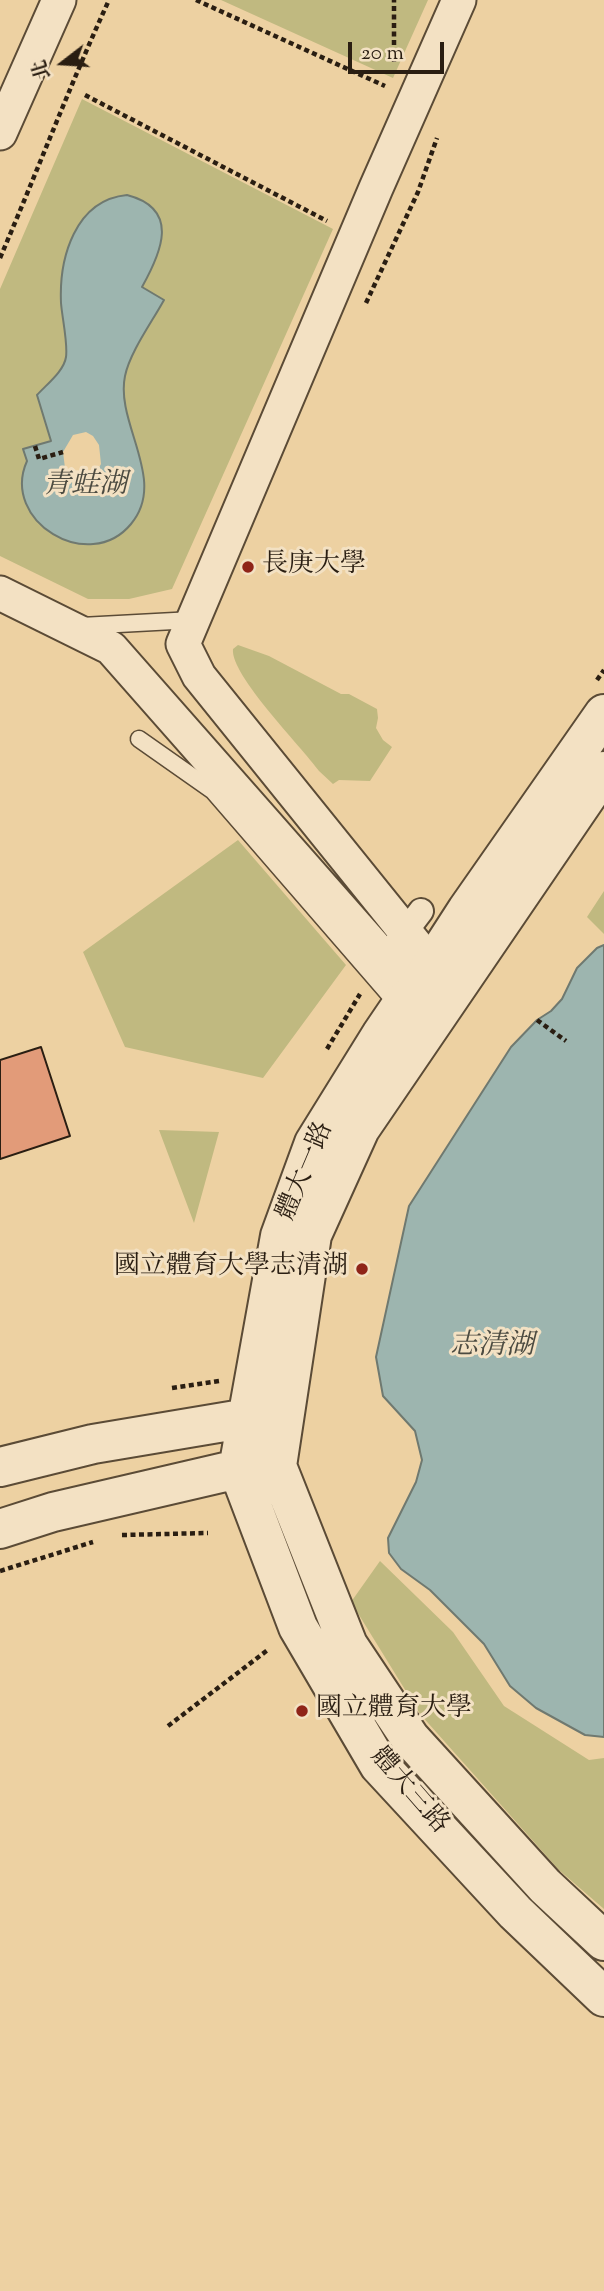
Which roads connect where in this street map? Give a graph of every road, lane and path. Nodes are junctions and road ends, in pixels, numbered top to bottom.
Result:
1 (59, 0) edge
2 (109, 0) edge
3 (196, 0) edge
4 (394, 0) edge
5 (459, 0) edge
6 (393, 65) dead end
7 (393, 78) dead end
8 (85, 95) dead end
9 (440, 131) dead end
10 (0, 132) edge
11 (333, 224) dead end
12 (0, 258) edge
13 (363, 311) dead end
14 (35, 446) dead end
15 (63, 452) dead end
16 (0, 593) edge
17 (193, 620) junction
18 (68, 627) junction
19 (604, 714) edge
20 (139, 739) dead end
21 (604, 771) edge
22 (421, 911) dead end
23 (378, 967) joint
24 (424, 990) junction
25 (537, 1020) dead end
26 (566, 1041) dead end
27 (321, 1060) dead end
28 (228, 1380) dead end
29 (172, 1388) dead end
30 (286, 1412) junction
31 (248, 1417) junction
32 (277, 1466) junction
33 (0, 1467) edge
34 (238, 1469) junction
35 (0, 1529) edge
36 (208, 1533) dead end
37 (116, 1535) dead end
38 (103, 1539) dead end
39 (0, 1571) edge
40 (298, 1627) junction
41 (168, 1726) dead end
42 (604, 1941) edge
43 (604, 1997) edge

1 - 10 street
2 - 12 path
3 - 7 path
4 - 6 path
5 - 17 street
8 - 11 path
9 - 13 path
14 - 15 path
16 - 18 street
17 - 18 lane
17 - 24 street
18 - 24 street
19 - 24 street, 體大一路
20 - 24 lane
21 - 24 street, 體大一路
22 - 23 street
23 - 27 path
24 - 30 street, 體大一路
24 - 31 street, 體大一路
25 - 26 path
28 - 29 path
30 - 31 street
30 - 32 street, 體大一路
31 - 33 street
31 - 34 street, 體大一路
32 - 34 street
32 - 42 street, 體大三路
34 - 35 street
34 - 40 street, 體大三路
36 - 37 path
38 - 39 path
40 - 41 path
40 - 43 street, 體大三路

